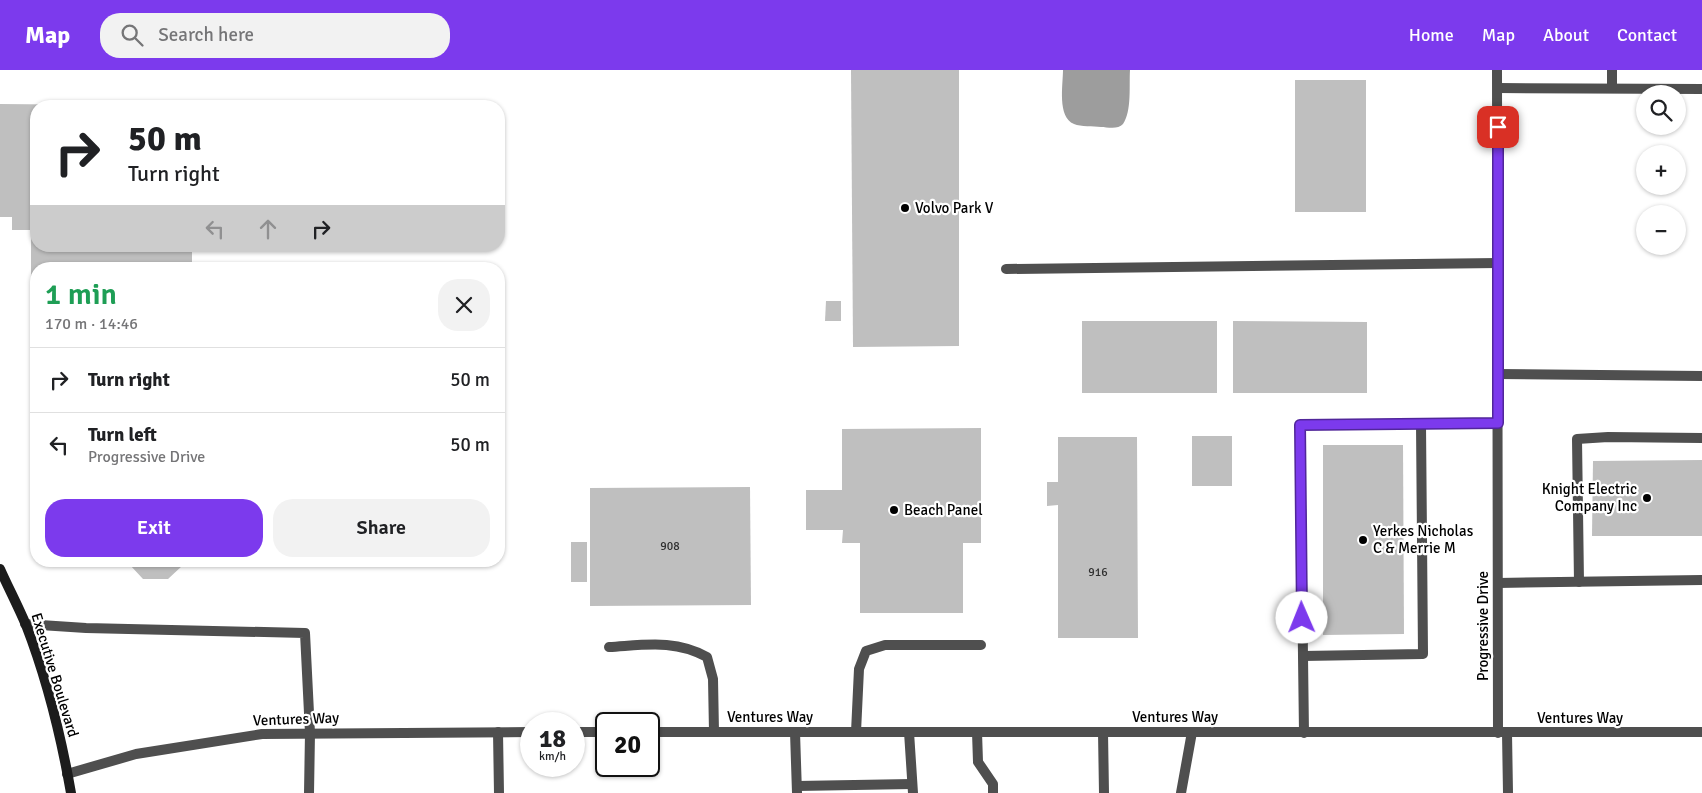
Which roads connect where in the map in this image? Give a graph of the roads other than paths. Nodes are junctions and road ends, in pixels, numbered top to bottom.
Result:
1 (1498, 70) edge
2 (1612, 70) edge
3 (1498, 88) junction
4 (1612, 88) junction
5 (1702, 88) edge
6 (1498, 263) junction
7 (1006, 269) dead end
8 (1498, 374) junction
9 (1702, 376) edge
10 (1498, 423) junction
11 (1421, 424) junction
12 (1702, 438) edge
13 (0, 569) edge
14 (1702, 580) edge
15 (1579, 582) junction
16 (1498, 583) junction
17 (25, 624) junction
18 (981, 645) dead end
19 (609, 647) dead end
20 (1303, 656) junction
21 (498, 732) junction
22 (520, 732) edge
23 (660, 732) edge
24 (714, 732) junction
25 (795, 732) junction
26 (856, 732) junction
27 (909, 732) junction
28 (977, 732) junction
29 (1103, 732) junction
30 (1192, 732) junction
31 (1304, 732) junction
32 (1702, 732) edge
33 (310, 733) junction
34 (1502, 733) junction
35 (67, 774) junction
36 (797, 789) edge
37 (913, 789) edge
38 (71, 793) edge
39 (309, 793) edge
40 (499, 793) edge
41 (993, 793) edge
42 (1104, 793) edge
43 (1181, 793) edge
44 (1508, 793) edge

1 - 3 street, Progressive Drive
2 - 4 street
3 - 4 street
3 - 6 street, Progressive Drive
4 - 5 street
6 - 7 street
6 - 8 street, Progressive Drive
8 - 9 street
8 - 10 street, Progressive Drive
10 - 11 street
10 - 16 street, Progressive Drive
11 - 20 street
11 - 20 street
12 - 15 street
13 - 17 street, Executive Boulevard
14 - 15 street
15 - 16 street
16 - 34 street, Progressive Drive
17 - 33 street
17 - 35 street, Executive Boulevard
18 - 26 street
19 - 24 street
20 - 31 street
21 - 22 street, Ventures Way
21 - 33 street, Ventures Way
21 - 40 street
23 - 24 street, Ventures Way
24 - 25 street, Ventures Way
25 - 26 street, Ventures Way
25 - 36 street
26 - 27 street, Ventures Way
27 - 28 street, Ventures Way
27 - 37 street
28 - 29 street, Ventures Way
28 - 41 street
29 - 30 street, Ventures Way
29 - 42 street
30 - 31 street, Ventures Way
30 - 43 street
31 - 34 street, Ventures Way
32 - 34 street, Ventures Way
33 - 35 street, Ventures Way
33 - 39 street
34 - 44 street, Progressive Drive
35 - 38 street, Executive Boulevard
36 - 37 street

